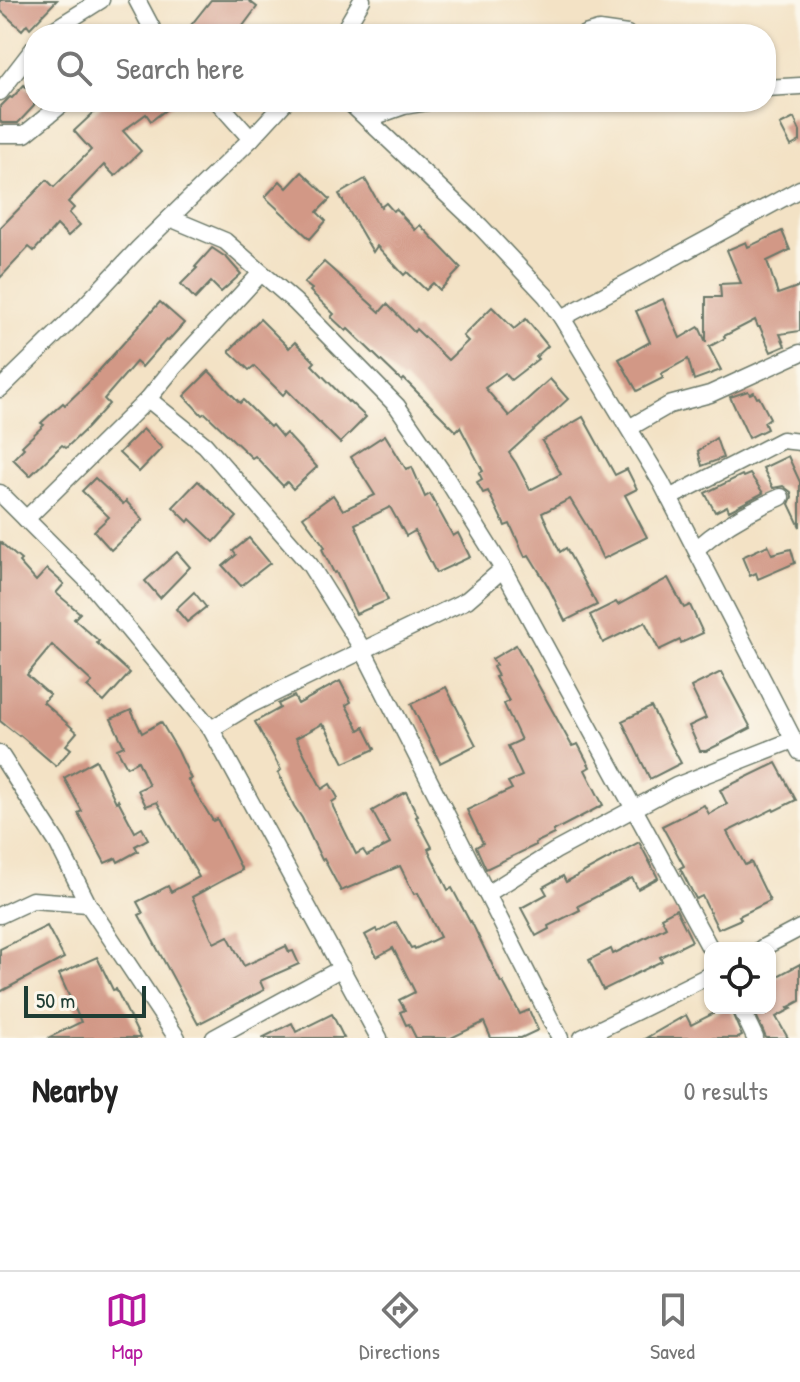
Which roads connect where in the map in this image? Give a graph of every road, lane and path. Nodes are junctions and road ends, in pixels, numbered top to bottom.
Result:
1 (101, 0) edge
2 (137, 0) edge
3 (362, 0) edge
4 (63, 24) edge
5 (150, 24) edge
6 (348, 24) edge
7 (24, 61) edge
8 (800, 86) edge
9 (776, 87) edge
10 (0, 92) edge
11 (52, 112) edge
12 (227, 112) edge
13 (276, 112) edge
14 (360, 112) edge
15 (387, 112) edge
16 (367, 119) junction
17 (0, 134) edge
18 (251, 139) junction
19 (800, 189) edge
20 (170, 218) junction
21 (261, 273) junction
22 (562, 318) junction
23 (800, 353) edge
24 (0, 389) edge
25 (148, 399) junction
26 (629, 428) junction
27 (800, 442) edge
28 (0, 493) edge
29 (781, 497) dead end
30 (669, 498) junction
31 (26, 519) junction
32 (696, 549) junction
33 (503, 569) junction
34 (363, 650) junction
35 (211, 729) junction
36 (796, 746) edge
37 (0, 754) edge
38 (636, 809) junction
39 (487, 894) junction
40 (88, 904) junction
41 (0, 915) edge
42 (800, 928) edge
43 (707, 942) edge
44 (773, 942) edge
45 (342, 968) junction
46 (704, 978) edge
47 (744, 1014) edge
48 (177, 1038) edge
49 (214, 1038) edge
50 (379, 1038) edge
51 (560, 1038) edge
52 (582, 1038) edge
53 (755, 1038) edge

1 - 4 street
2 - 5 street
3 - 6 street
7 - 10 street
8 - 9 street
11 - 17 street
12 - 18 street
13 - 18 street
14 - 16 street
15 - 16 street
16 - 22 street
18 - 20 street
19 - 22 street
20 - 21 street
20 - 24 street
21 - 25 street
21 - 33 street
22 - 26 street
23 - 26 street
25 - 31 street
25 - 34 street
26 - 30 street
27 - 30 street
28 - 31 street
29 - 32 street
30 - 32 street
31 - 35 street
32 - 36 street
33 - 34 street
33 - 38 street
34 - 35 street
34 - 39 street
35 - 45 street
36 - 38 street
37 - 40 street
38 - 39 street
38 - 43 street
39 - 51 street
40 - 41 street
40 - 48 street
42 - 44 street
45 - 49 street
45 - 50 street
46 - 52 street
47 - 53 street

